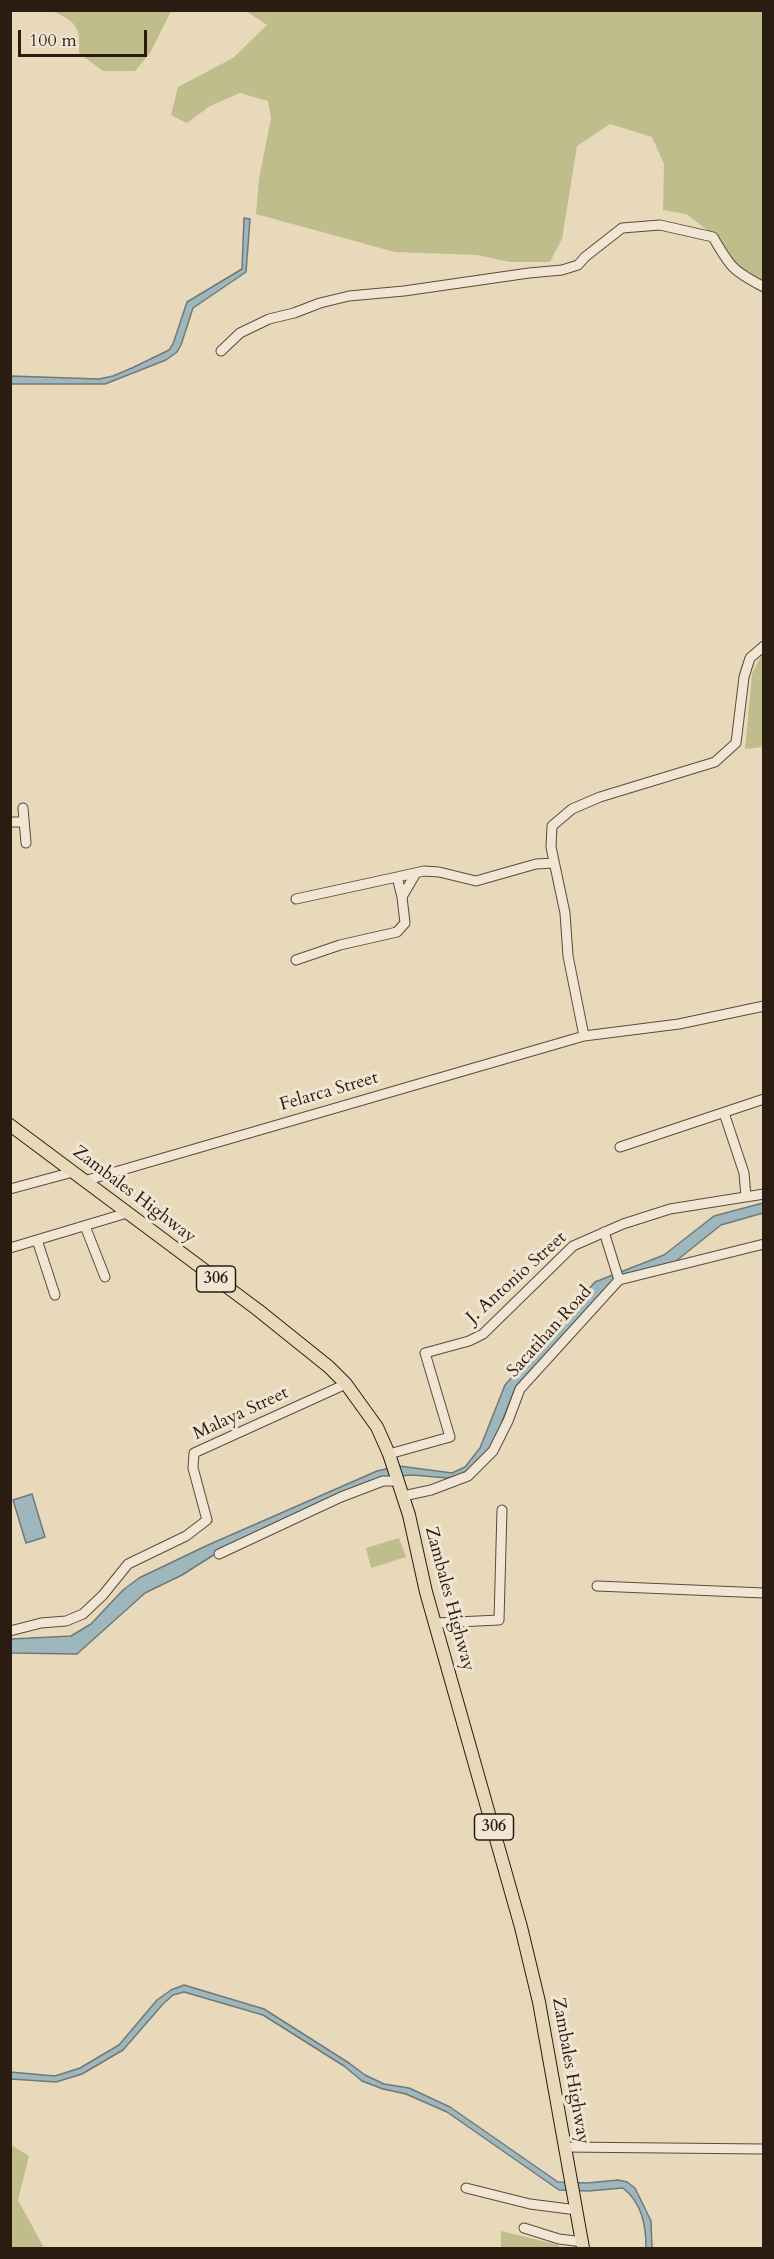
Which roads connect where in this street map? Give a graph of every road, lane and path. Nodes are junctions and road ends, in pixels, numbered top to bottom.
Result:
1 (764, 287) edge
2 (220, 351) dead end
3 (764, 646) edge
4 (23, 808) dead end
5 (10, 822) edge
6 (24, 822) junction
7 (26, 843) dead end
8 (554, 863) junction
9 (416, 873) junction
10 (397, 877) junction
11 (402, 897) junction
12 (296, 899) dead end
13 (296, 960) dead end
14 (764, 1006) edge
15 (584, 1036) junction
16 (764, 1099) edge
17 (724, 1113) junction
18 (10, 1125) edge
19 (620, 1147) dead end
20 (73, 1172) junction
21 (84, 1181) junction
22 (10, 1190) edge
23 (764, 1194) edge
24 (746, 1197) junction
25 (128, 1213) junction
26 (85, 1226) junction
27 (604, 1232) junction
28 (37, 1240) junction
29 (764, 1244) edge
30 (10, 1248) edge
31 (105, 1277) dead end
32 (619, 1280) junction
33 (55, 1295) dead end
34 (346, 1384) junction
35 (390, 1457) junction
36 (397, 1480) junction
37 (403, 1496) junction
38 (502, 1510) dead end
39 (219, 1554) dead end
40 (597, 1586) dead end
41 (764, 1593) edge
42 (436, 1623) junction
43 (10, 1631) edge
44 (565, 2147) junction
45 (764, 2149) edge
46 (466, 2188) dead end
47 (577, 2210) junction
48 (524, 2228) dead end
49 (583, 2245) edge

1 - 2 street
3 - 8 street
4 - 6 street
5 - 6 street
6 - 7 street
8 - 9 street
8 - 15 street
9 - 10 street
9 - 11 street
10 - 11 street
10 - 12 street
11 - 13 street
14 - 15 street, Felarca Street
15 - 21 street, Felarca Street
16 - 17 street
17 - 19 street
17 - 24 street
18 - 20 main road, Zambales Highway / 306
20 - 21 main road, Zambales Highway / 306
20 - 22 street
21 - 25 main road, Zambales Highway / 306
23 - 24 street, J. Antonio Street
24 - 27 street, J. Antonio Street
25 - 26 street
25 - 34 main road, Zambales Highway / 306
26 - 28 street
26 - 31 street
27 - 32 street
27 - 35 street, J. Antonio Street
28 - 30 street
28 - 33 street
29 - 32 street
32 - 37 street, Sacatihan Road
34 - 35 main road, Zambales Highway / 306
34 - 43 street, Malaya Street
35 - 36 main road, Zambales Highway / 306
36 - 37 main road, Zambales Highway / 306
36 - 39 street
37 - 42 main road, Zambales Highway / 306
38 - 42 street
40 - 41 street
42 - 44 main road, Zambales Highway / 306
44 - 45 street
44 - 47 main road, Zambales Highway / 306
46 - 47 street
47 - 49 main road, Zambales Highway / 306
48 - 49 street

